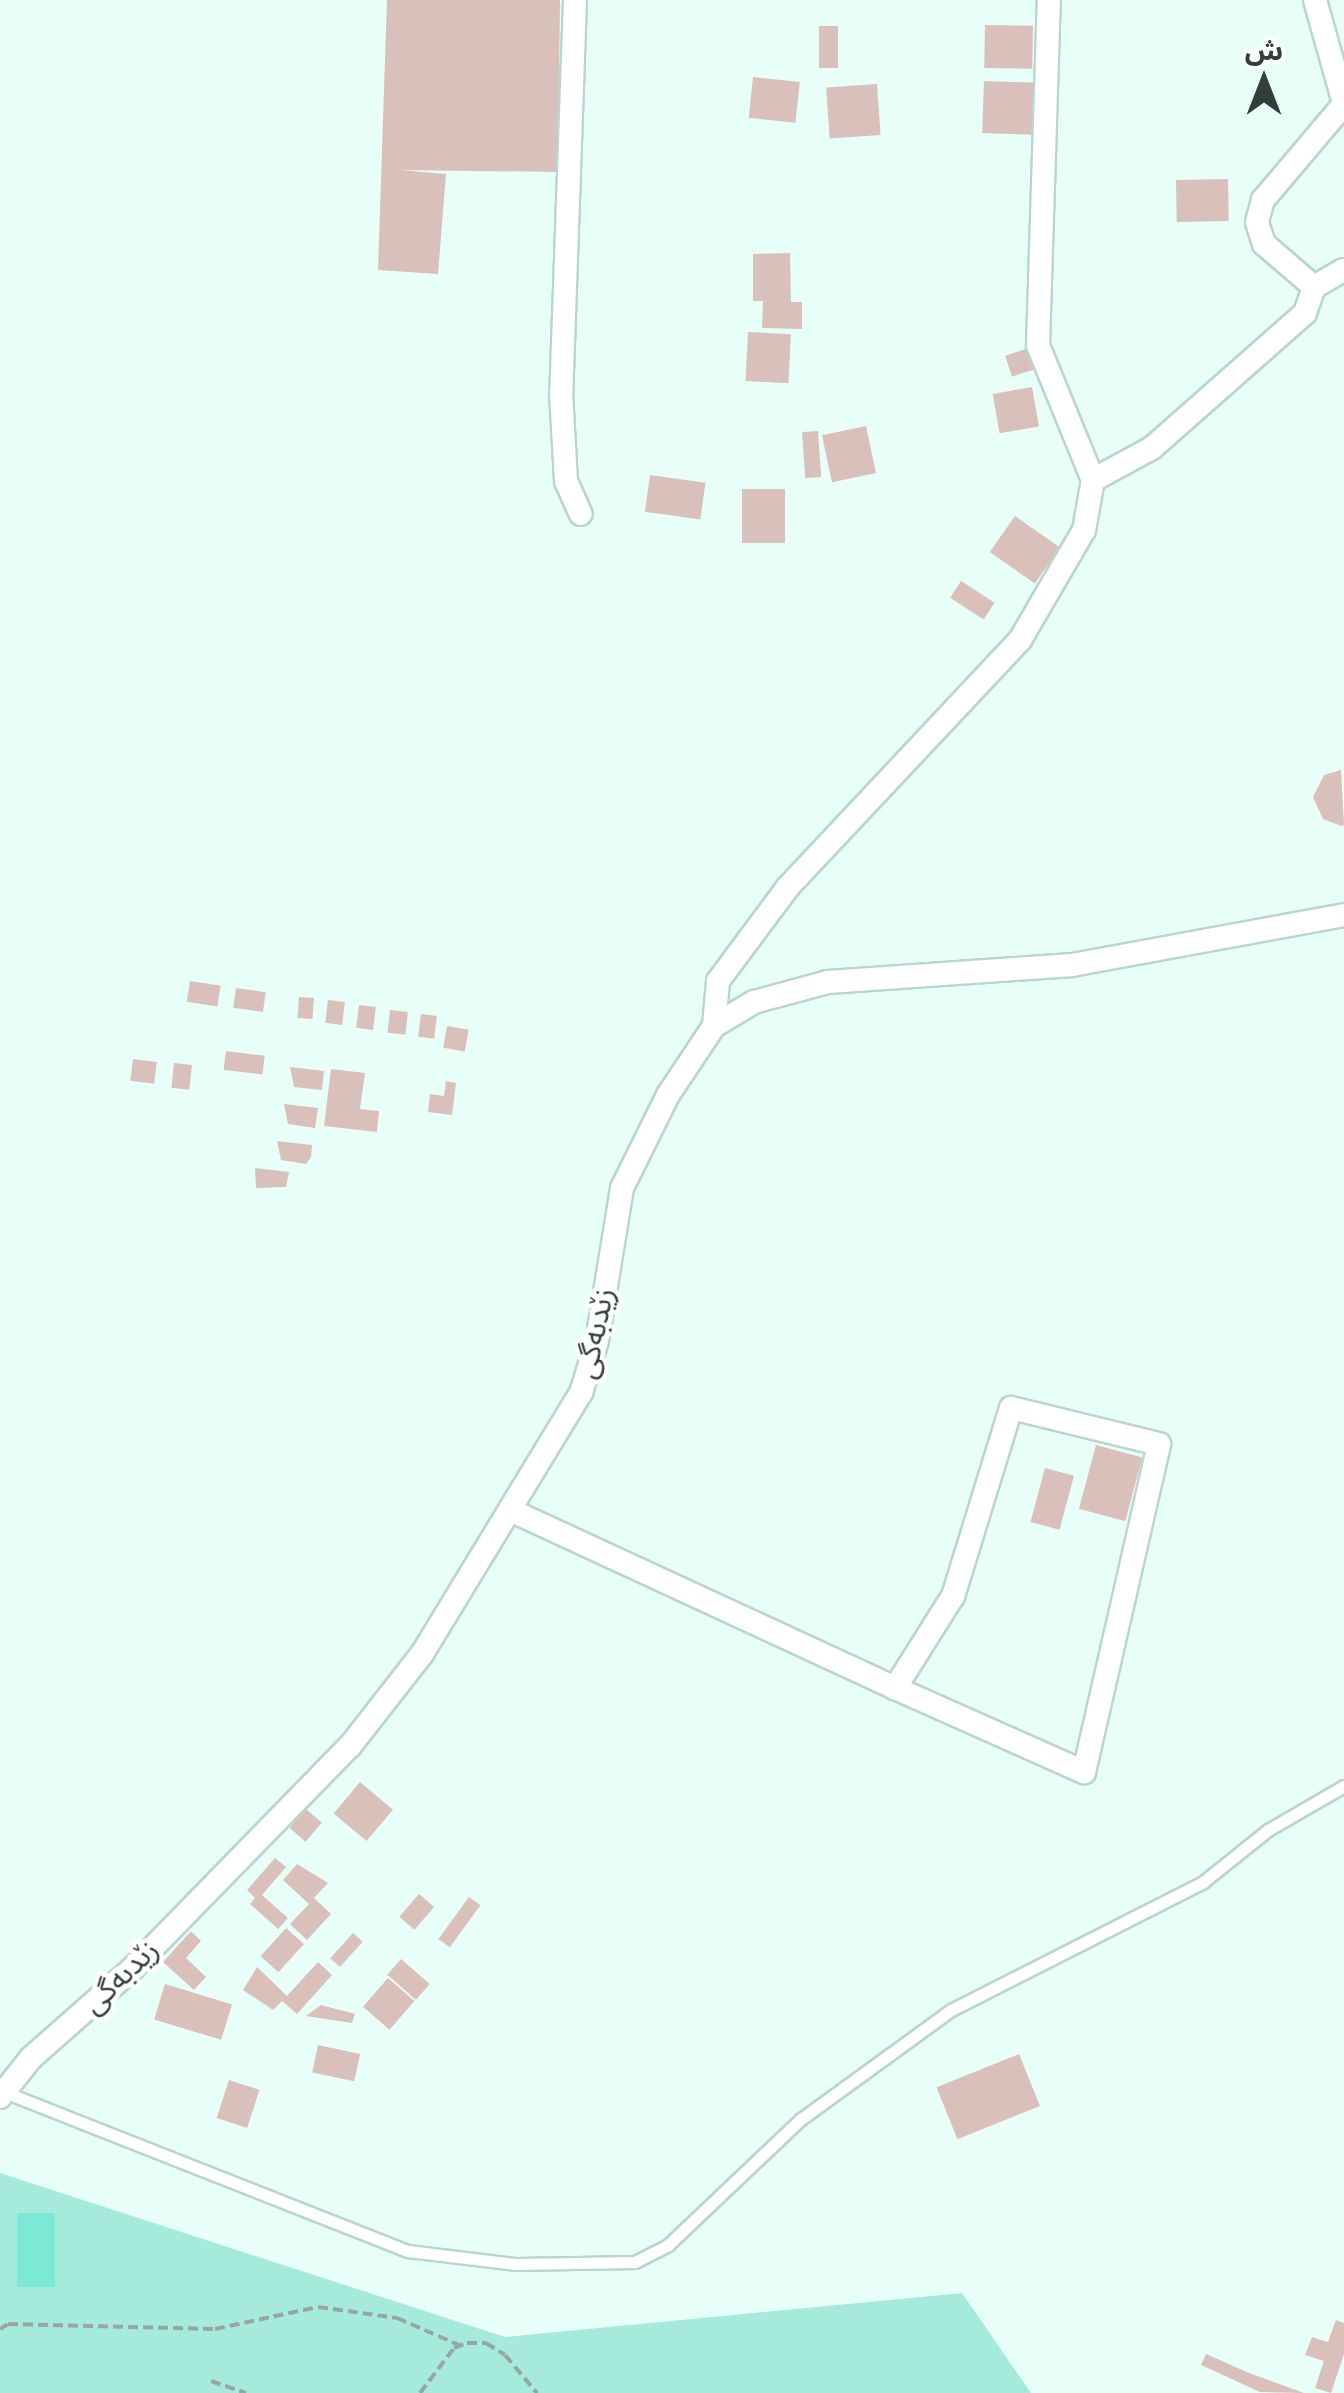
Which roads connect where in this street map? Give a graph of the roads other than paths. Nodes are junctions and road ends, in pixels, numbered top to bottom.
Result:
1 (576, 0) edge
2 (1049, 0) edge
3 (1315, 0) edge
4 (1344, 103) edge
5 (1344, 270) edge
6 (1314, 288) junction
7 (1092, 480) junction
8 (581, 514) dead end
9 (1344, 915) edge
10 (714, 1026) junction
11 (510, 1510) junction
12 (896, 1688) junction
13 (1344, 1786) edge
14 (2, 2094) edge

1 - 8 street
2 - 7 street
3 - 4 street
4 - 6 street
5 - 6 street
6 - 7 street
7 - 10 street
9 - 10 street, زێدبەگی
10 - 11 street, زێدبەگی
11 - 12 street
11 - 14 street, زێدبەگی
12 - 12 street
13 - 14 lane

